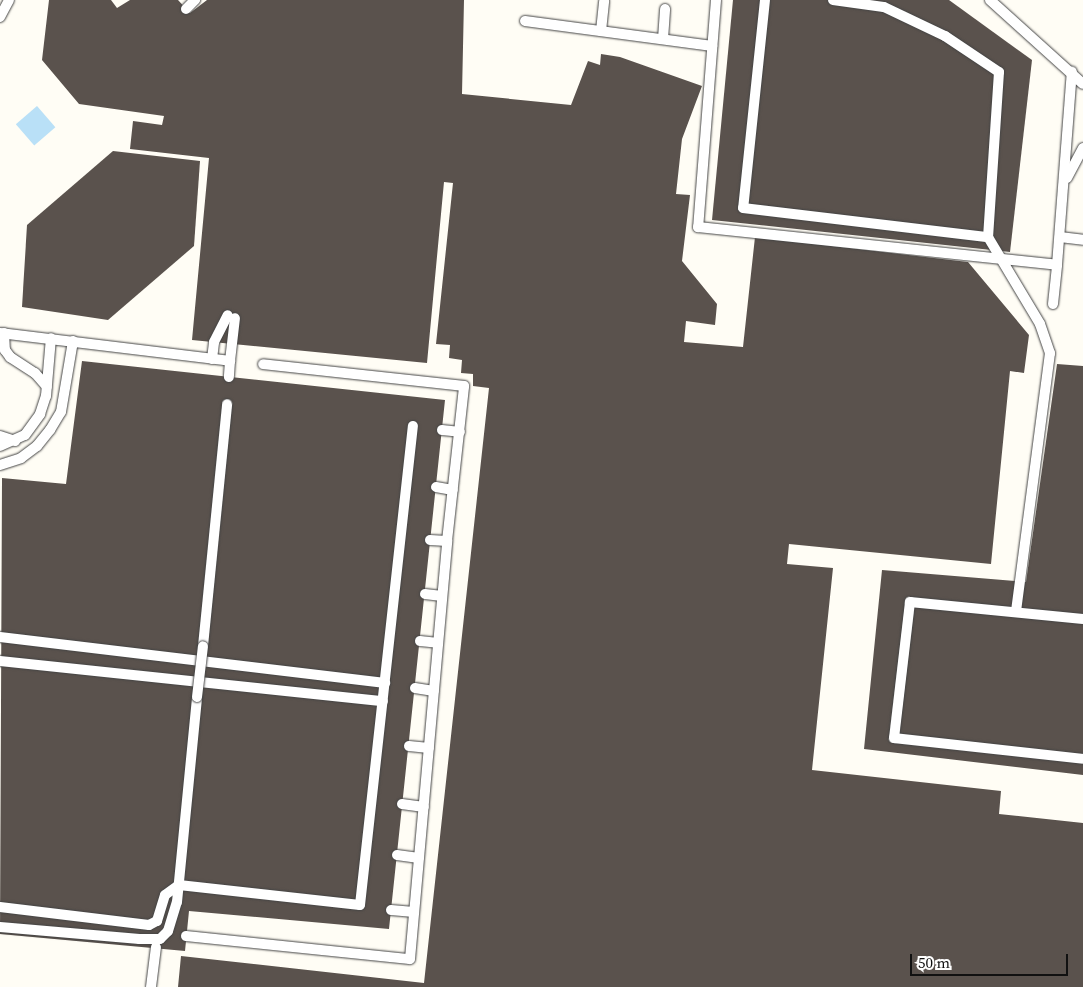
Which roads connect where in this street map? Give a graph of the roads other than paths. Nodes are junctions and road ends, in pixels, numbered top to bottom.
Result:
1 (9, 0) edge
2 (195, 0) edge
3 (716, 0) edge
4 (765, 0) edge
5 (833, 0) edge
6 (990, 0) edge
7 (604, 1) edge
8 (186, 9) dead end
9 (665, 9) dead end
10 (0, 17) edge
11 (524, 21) dead end
12 (601, 31) junction
13 (663, 40) junction
14 (712, 46) junction
15 (1072, 72) junction
16 (1083, 84) edge
17 (1083, 148) edge
18 (1063, 188) junction
19 (988, 237) junction
20 (1060, 237) junction
21 (1083, 240) edge
22 (1057, 265) junction
23 (1053, 304) dead end
24 (1, 333) edge
25 (50, 338) junction
26 (73, 341) junction
27 (212, 359) junction
28 (230, 361) junction
29 (263, 364) dead end
30 (228, 377) dead end
31 (47, 387) junction
32 (227, 404) dead end
33 (413, 426) dead end
34 (442, 430) dead end
35 (460, 432) junction
36 (0, 436) edge
37 (14, 441) junction
38 (0, 446) edge
39 (0, 465) edge
40 (436, 487) dead end
41 (453, 490) junction
42 (430, 540) dead end
43 (447, 541) junction
44 (425, 594) dead end
45 (442, 596) junction
46 (1016, 612) junction
47 (1083, 619) edge
48 (0, 637) edge
49 (420, 641) dead end
50 (438, 643) junction
51 (0, 661) edge
52 (385, 682) junction
53 (415, 688) dead end
54 (434, 691) junction
55 (383, 701) junction
56 (408, 746) dead end
57 (429, 748) junction
58 (1083, 759) edge
59 (402, 804) dead end
60 (424, 806) junction
61 (397, 855) dead end
62 (419, 858) junction
63 (179, 885) junction
64 (0, 907) edge
65 (391, 910) dead end
66 (414, 912) junction
67 (0, 927) edge
68 (186, 936) dead end
69 (156, 948) dead end
70 (151, 987) edge

1 - 10 lane
2 - 8 lane
3 - 14 lane
4 - 19 lane
5 - 19 lane
6 - 15 lane
7 - 12 lane
9 - 13 lane
11 - 12 lane
12 - 13 lane
13 - 14 lane
14 - 22 lane
15 - 16 lane
15 - 18 lane
17 - 18 lane
18 - 20 lane
19 - 46 lane
20 - 21 lane
20 - 22 lane
22 - 23 lane
24 - 25 lane
24 - 31 lane
25 - 26 lane
25 - 31 lane
26 - 27 lane
26 - 39 lane
27 - 28 lane
27 - 28 lane
28 - 30 lane
29 - 35 lane
31 - 37 lane
32 - 63 lane, bridge
33 - 52 lane
34 - 35 lane
35 - 41 lane
36 - 37 lane
37 - 38 lane
40 - 41 lane
41 - 43 lane
42 - 43 lane
43 - 45 lane
44 - 45 lane
45 - 50 lane
46 - 47 lane
46 - 58 lane
48 - 52 lane
49 - 50 lane
50 - 54 lane
51 - 55 lane
52 - 55 lane
53 - 54 lane
54 - 57 lane
55 - 63 lane
56 - 57 lane
57 - 60 lane
59 - 60 lane
60 - 62 lane
61 - 62 lane
62 - 66 lane
63 - 64 lane
63 - 67 lane
65 - 66 lane
66 - 68 lane
69 - 70 lane

